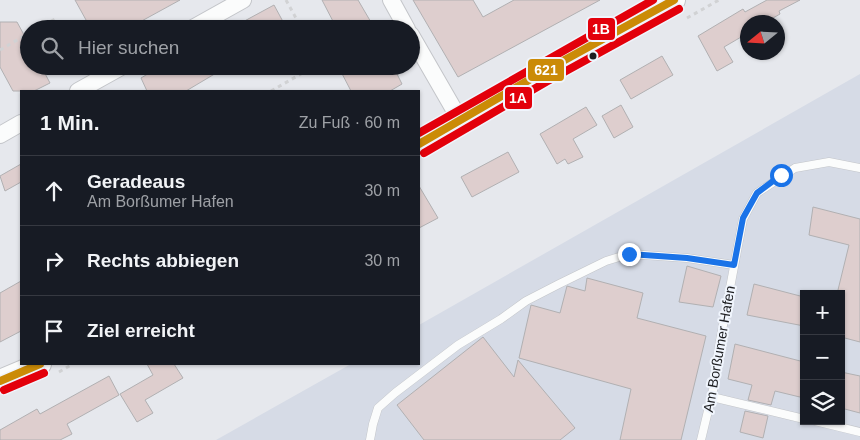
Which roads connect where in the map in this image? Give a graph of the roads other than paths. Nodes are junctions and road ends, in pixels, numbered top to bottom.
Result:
1 (243, 0) edge
2 (391, 0) edge
3 (674, 0) edge
4 (207, 20) edge
5 (403, 20) edge
6 (420, 51) edge
7 (107, 75) edge
8 (80, 90) edge
9 (460, 120) junction
10 (20, 124) edge
11 (0, 135) edge
12 (420, 143) edge
13 (860, 168) edge
14 (734, 265) junction
15 (38, 365) edge
16 (0, 381) edge
17 (712, 397) junction
18 (800, 418) edge
19 (831, 425) edge
20 (860, 432) edge
21 (370, 440) edge
22 (701, 440) edge

1 - 4 street
2 - 5 street
3 - 9 main road
6 - 9 street
7 - 8 street
9 - 12 main road
10 - 11 street
13 - 14 lane, Am Borßumer Hafen
14 - 17 lane, Am Borßumer Hafen
14 - 21 lane
15 - 16 main road
17 - 18 lane
17 - 22 lane, Am Borßumer Hafen
19 - 20 lane

